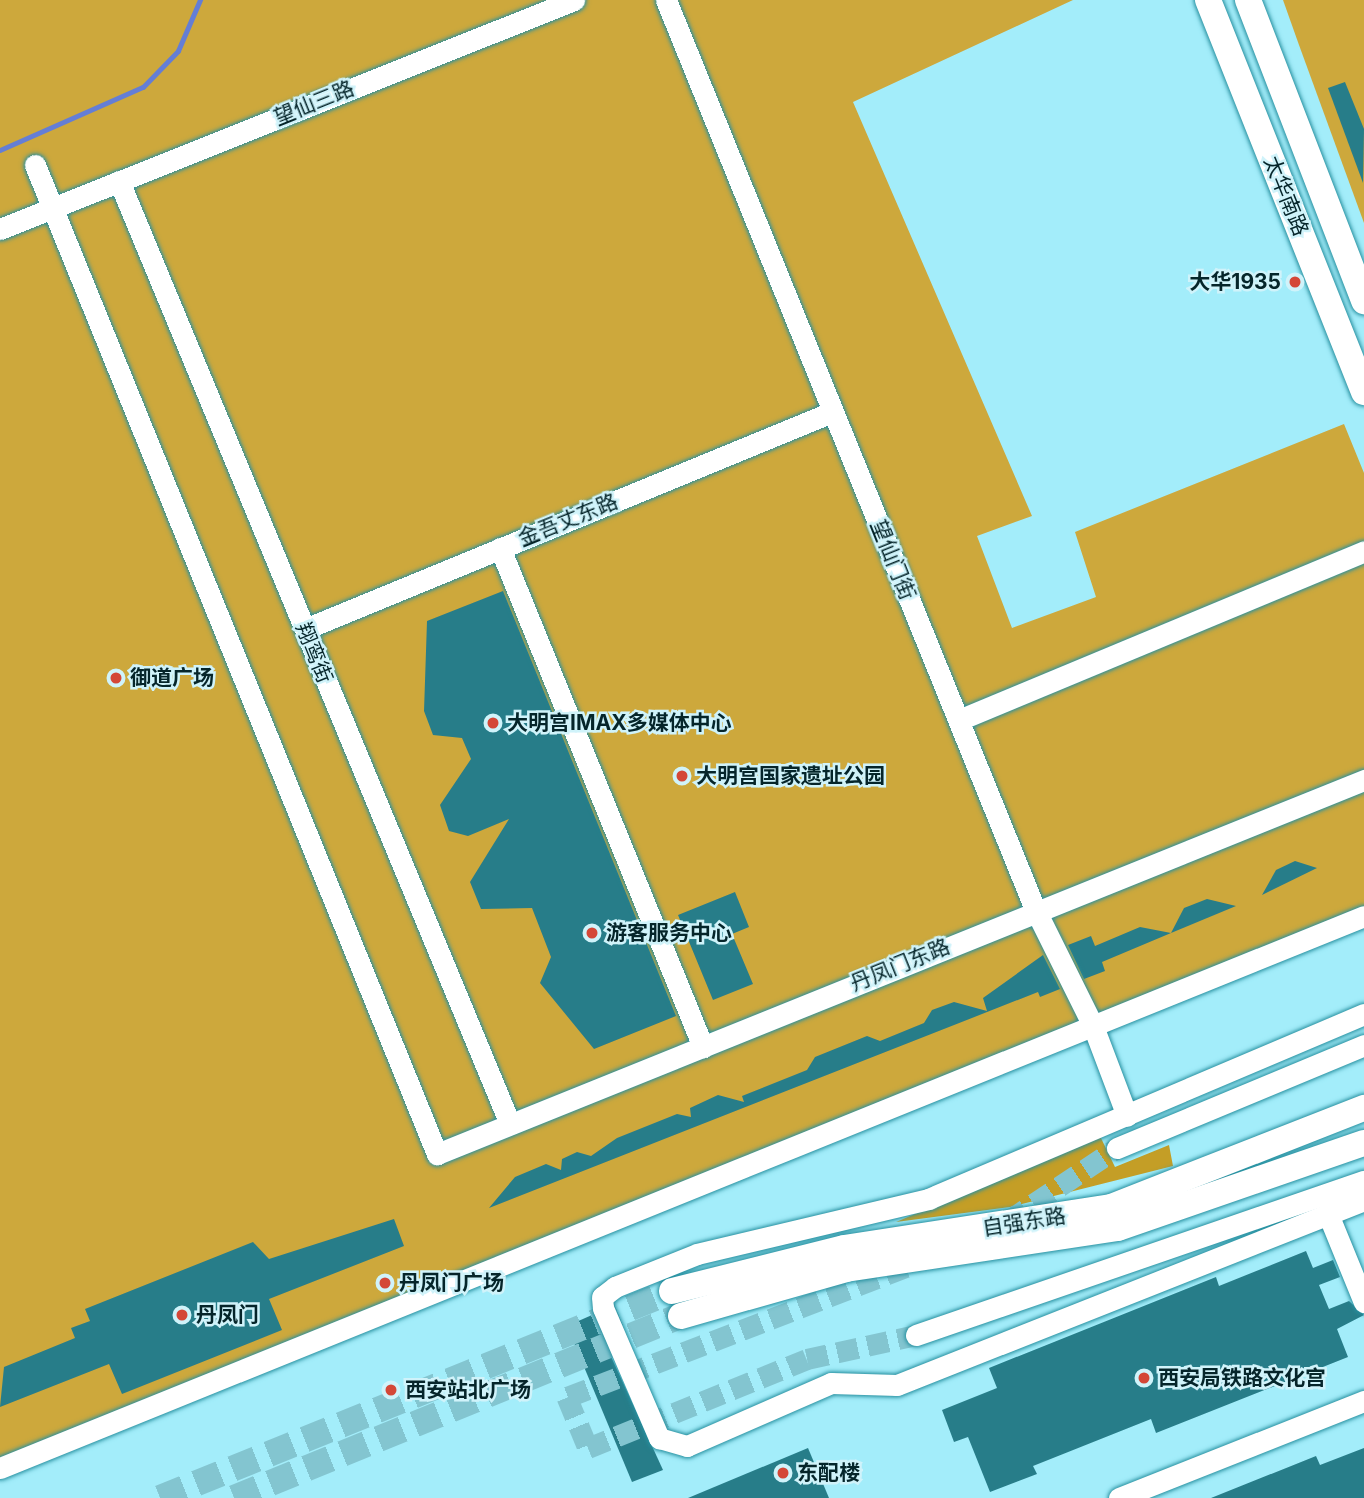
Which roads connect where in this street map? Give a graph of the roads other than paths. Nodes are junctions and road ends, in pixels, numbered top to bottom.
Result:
1 (574, 0) edge
2 (666, 0) edge
3 (1208, 0) edge
4 (1248, 0) edge
5 (35, 165) dead end
6 (120, 181) junction
7 (54, 207) junction
8 (0, 229) edge
9 (1364, 301) edge
10 (1364, 392) edge
11 (832, 412) junction
12 (500, 548) junction
13 (1364, 551) edge
14 (305, 629) junction
15 (959, 720) junction
16 (1364, 780) edge
17 (1035, 909) junction
18 (1364, 916) edge
19 (1364, 1014) edge
20 (1093, 1026) junction
21 (1364, 1045) edge
22 (703, 1046) junction
23 (1364, 1108) edge
24 (1127, 1115) junction
25 (510, 1124) junction
26 (1364, 1143) edge
27 (1117, 1148) tunnel mouth
28 (1364, 1181) edge
29 (1364, 1199) edge
30 (1328, 1214) junction
31 (672, 1290) tunnel mouth
32 (1364, 1302) edge
33 (681, 1316) tunnel mouth
34 (916, 1335) tunnel mouth
35 (1364, 1401) edge
36 (0, 1468) edge
37 (1119, 1498) edge

1 - 6 street, 望仙三路
2 - 11 street, 望仙门街
3 - 10 main road, 太华南路
4 - 9 main road, 太华南路
5 - 7 street
6 - 7 street, 望仙三路
6 - 14 street, 翔鸾街
7 - 8 street, 望仙三路
7 - 25 street, 丹凤门东路
11 - 12 street, 金吾丈东路
11 - 15 street, 望仙门街
12 - 14 street, 金吾丈东路
12 - 22 street
13 - 15 street
14 - 25 street, 翔鸾街
15 - 17 street, 望仙门街
16 - 17 street, 丹凤门东路
17 - 20 street, 望仙门街
17 - 22 street, 丹凤门东路
18 - 20 street
19 - 24 street
20 - 24 street, 望仙门街
20 - 36 street
21 - 27 street
22 - 25 street, 丹凤门东路
23 - 31 main road, 自强东路
24 - 30 street
26 - 33 main road, 自强东路
28 - 34 street
29 - 30 street
30 - 32 street
35 - 37 street

